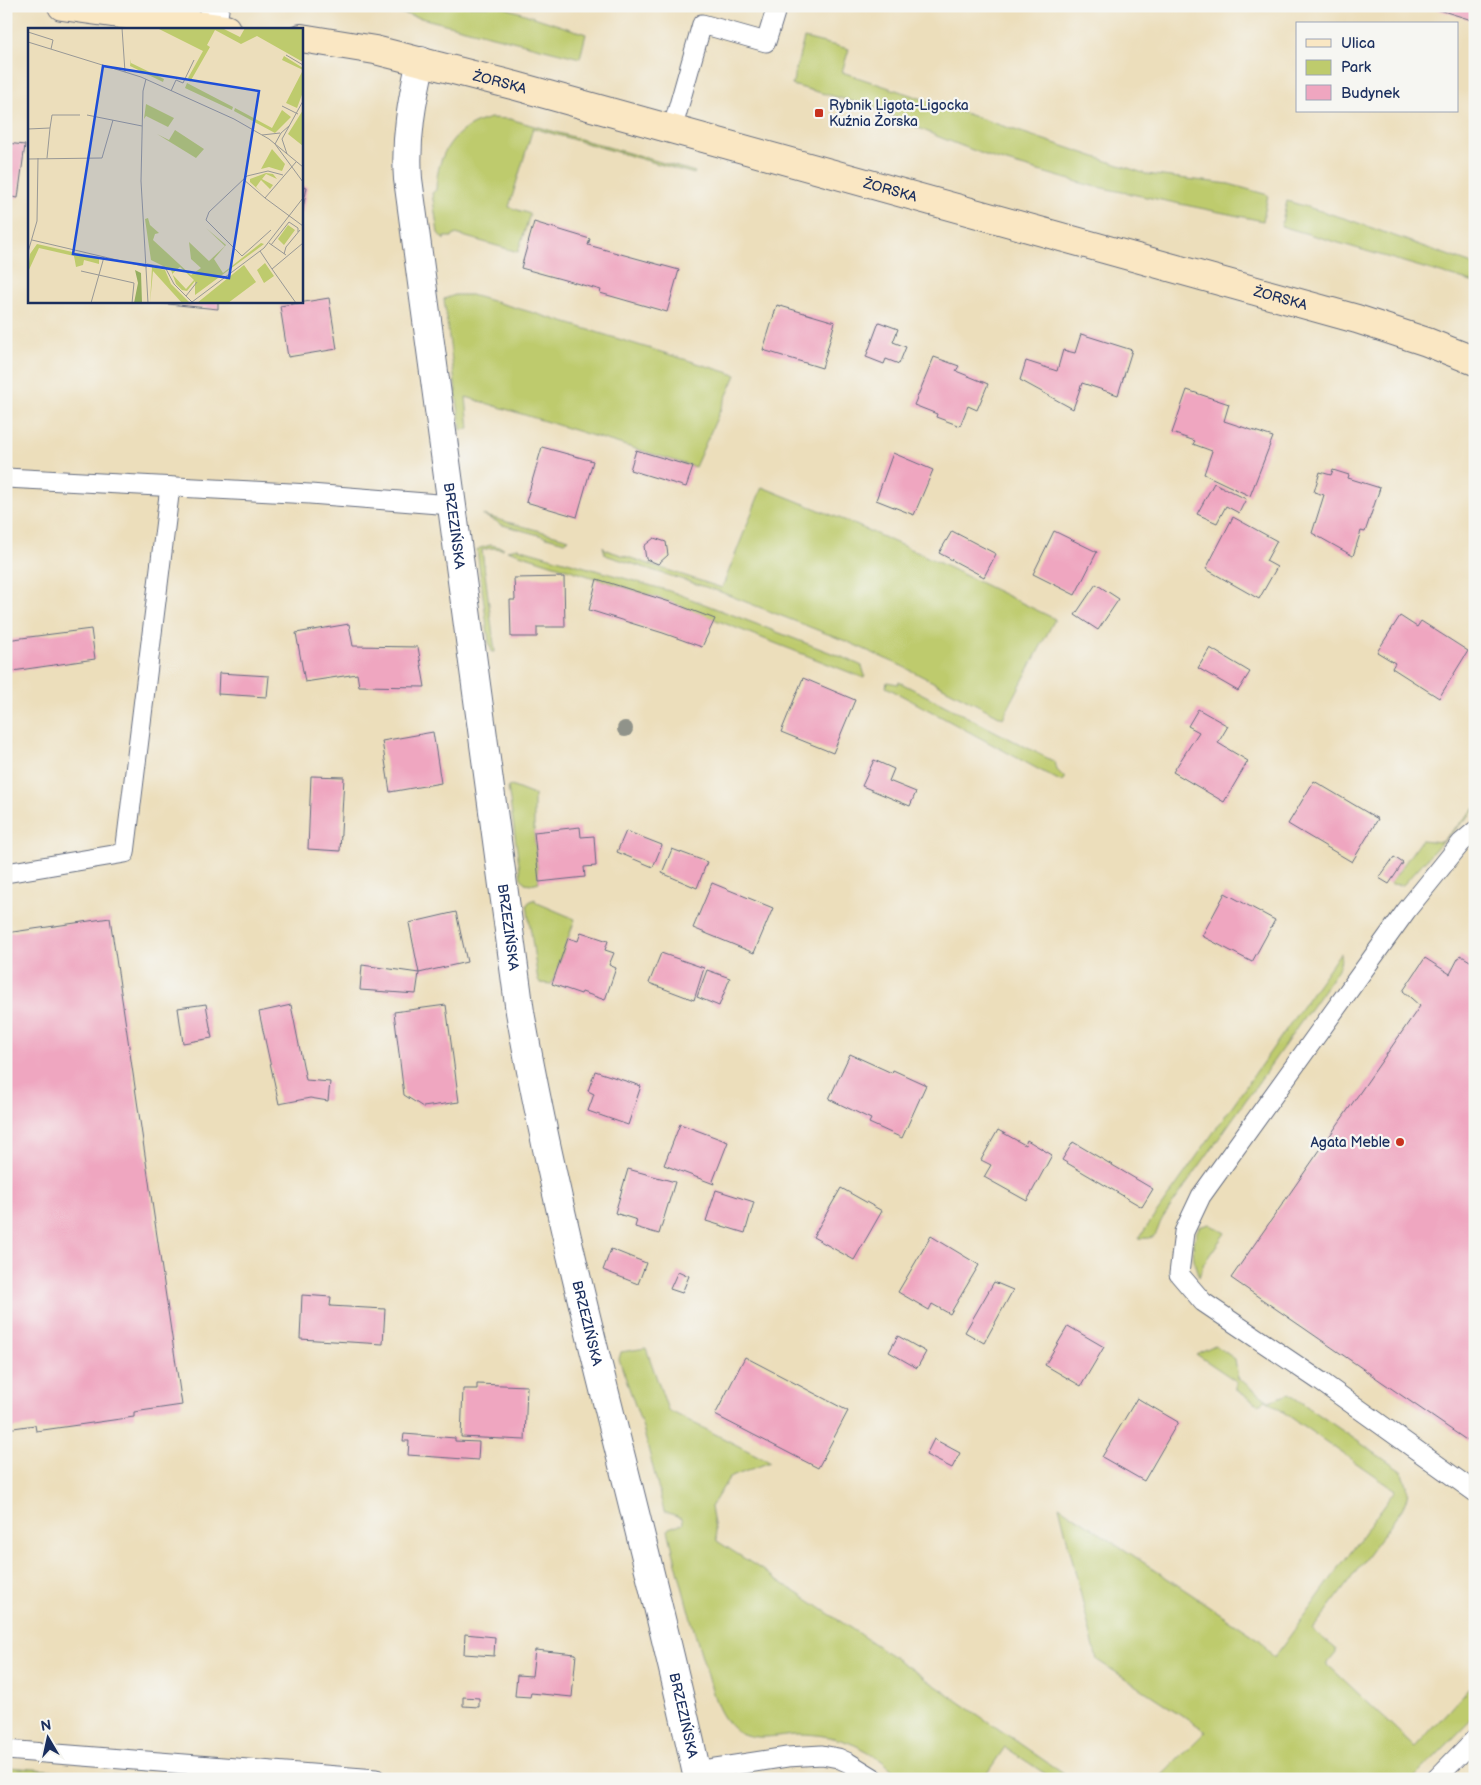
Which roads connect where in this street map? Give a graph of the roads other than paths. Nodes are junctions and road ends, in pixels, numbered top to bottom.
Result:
1 (62, 6) edge
2 (777, 6) edge
3 (218, 21) edge
4 (302, 38) edge
5 (421, 61) junction
6 (672, 130) junction
7 (1475, 360) edge
8 (6, 478) edge
9 (170, 487) junction
10 (451, 505) junction
11 (1470, 842) edge
12 (6, 873) edge
13 (1475, 1492) edge
14 (1475, 1739) edge
15 (6, 1750) edge
16 (287, 1775) edge
17 (697, 1775) edge
18 (376, 1779) edge
19 (875, 1779) edge
20 (1436, 1779) edge

1 - 3 main road
2 - 6 lane
4 - 5 main road, ŻORSKA
5 - 6 main road, ŻORSKA
5 - 10 street, BRZEZIŃSKA
6 - 7 main road, ŻORSKA
8 - 9 lane
9 - 10 lane
9 - 12 lane
10 - 17 street, BRZEZIŃSKA
11 - 13 lane
14 - 20 lane
15 - 16 lane
16 - 18 lane
17 - 19 lane

